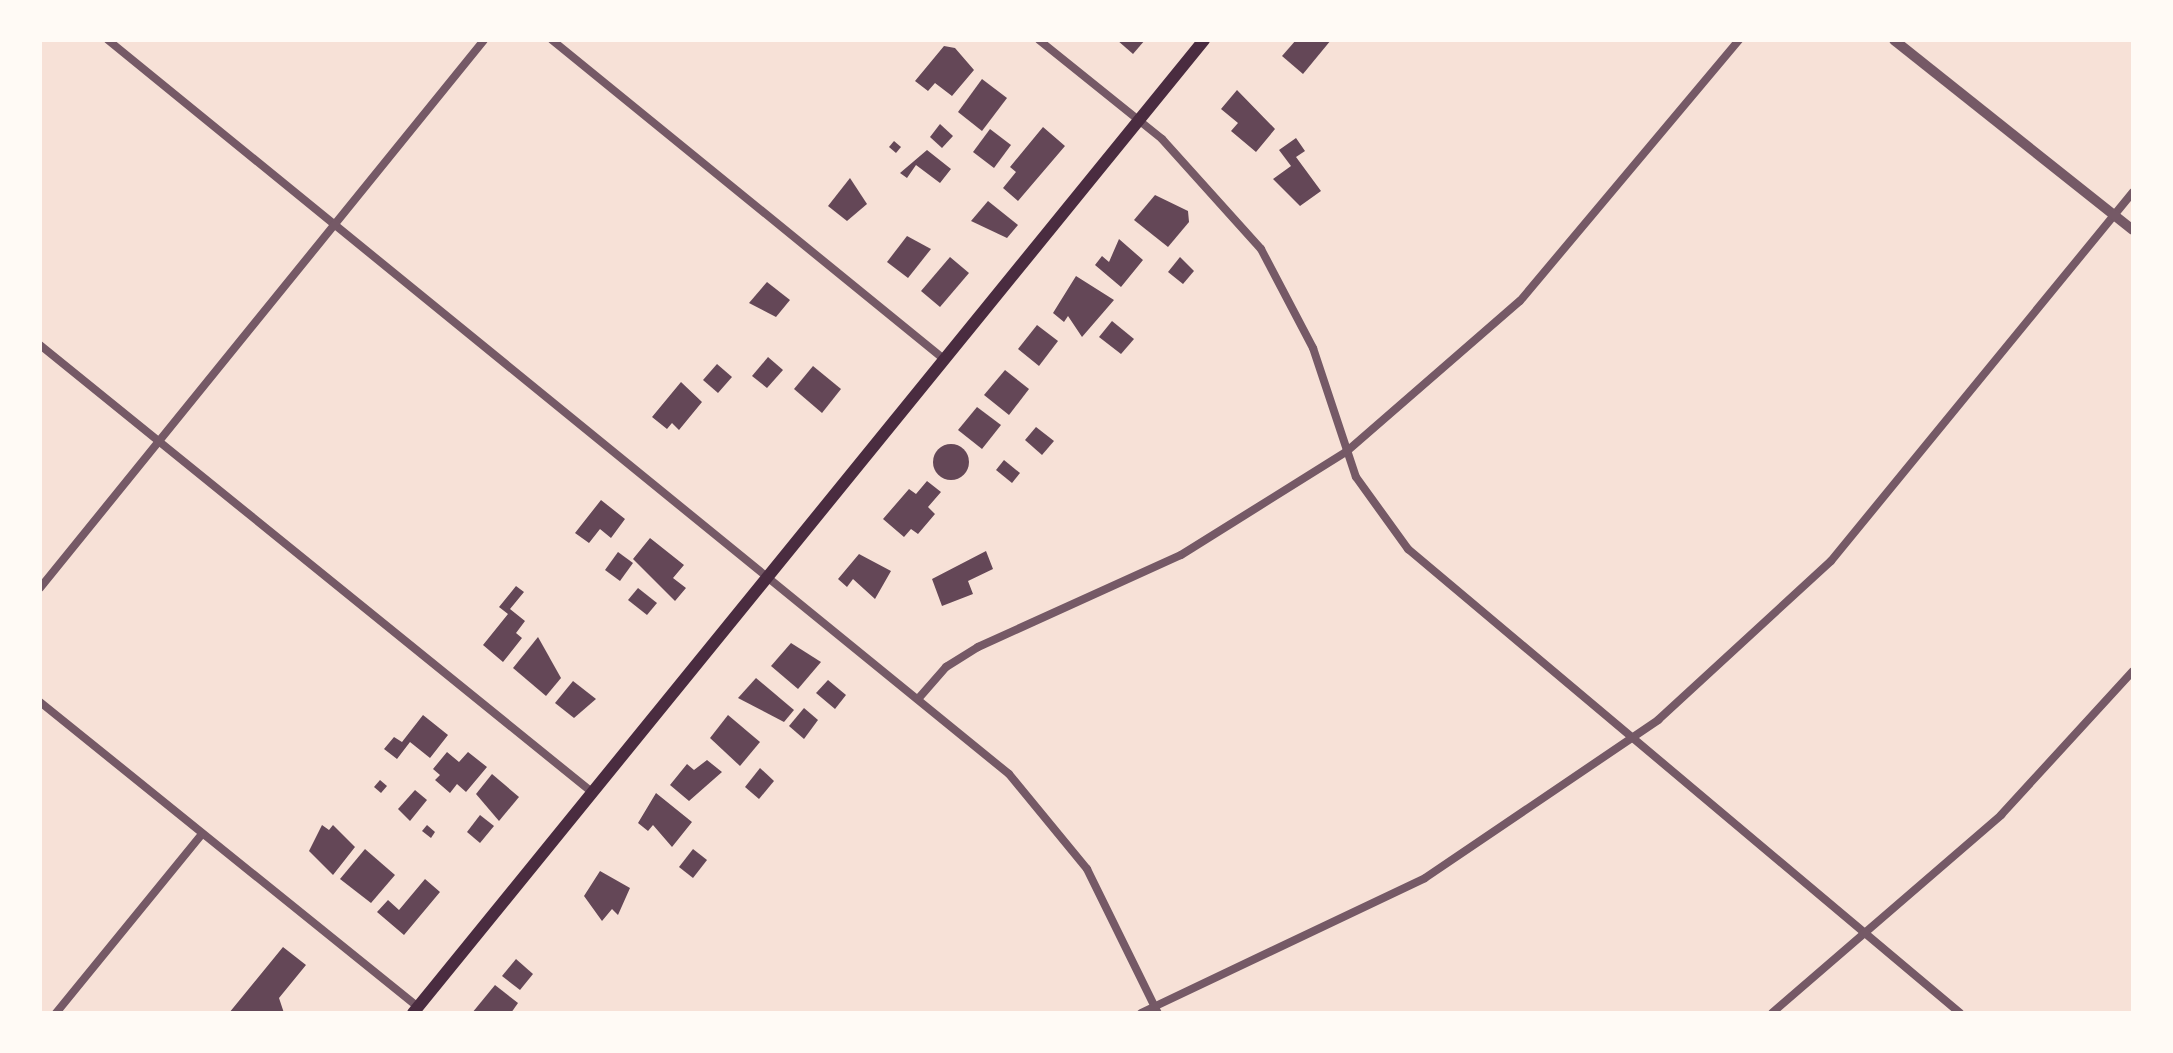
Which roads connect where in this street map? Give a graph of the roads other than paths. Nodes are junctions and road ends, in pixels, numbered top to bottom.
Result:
1 (108, 40) edge
2 (484, 40) edge
3 (552, 40) edge
4 (1039, 40) edge
5 (1204, 40) edge
6 (1739, 40) edge
7 (1894, 40) edge
8 (1139, 121) junction
9 (2133, 192) edge
10 (2116, 217) junction
11 (335, 224) junction
12 (2133, 230) edge
13 (40, 345) edge
14 (945, 360) junction
15 (159, 441) junction
16 (1346, 452) junction
17 (769, 574) junction
18 (40, 588) edge
19 (2131, 677) edge
20 (918, 699) junction
21 (40, 702) edge
22 (1634, 739) junction
23 (593, 793) junction
24 (202, 834) junction
25 (1869, 936) junction
26 (415, 1010) edge
27 (1156, 1010) edge
28 (56, 1013) edge
29 (1141, 1013) edge
30 (1772, 1013) edge
31 (1960, 1013) edge

1 - 11 street
2 - 11 street
3 - 14 street
4 - 8 street
5 - 8 main road
6 - 16 street
7 - 10 street
8 - 14 main road
8 - 16 street
9 - 10 street
10 - 12 street
10 - 22 street
11 - 15 street
11 - 17 street
13 - 15 street
14 - 17 main road
15 - 18 street
15 - 23 street
16 - 20 street
16 - 22 street
17 - 20 street
17 - 23 main road
19 - 25 street
20 - 27 street
21 - 24 street
22 - 25 street
22 - 27 street
23 - 26 main road
24 - 26 street
24 - 28 street
25 - 30 street
25 - 31 street
27 - 29 street

